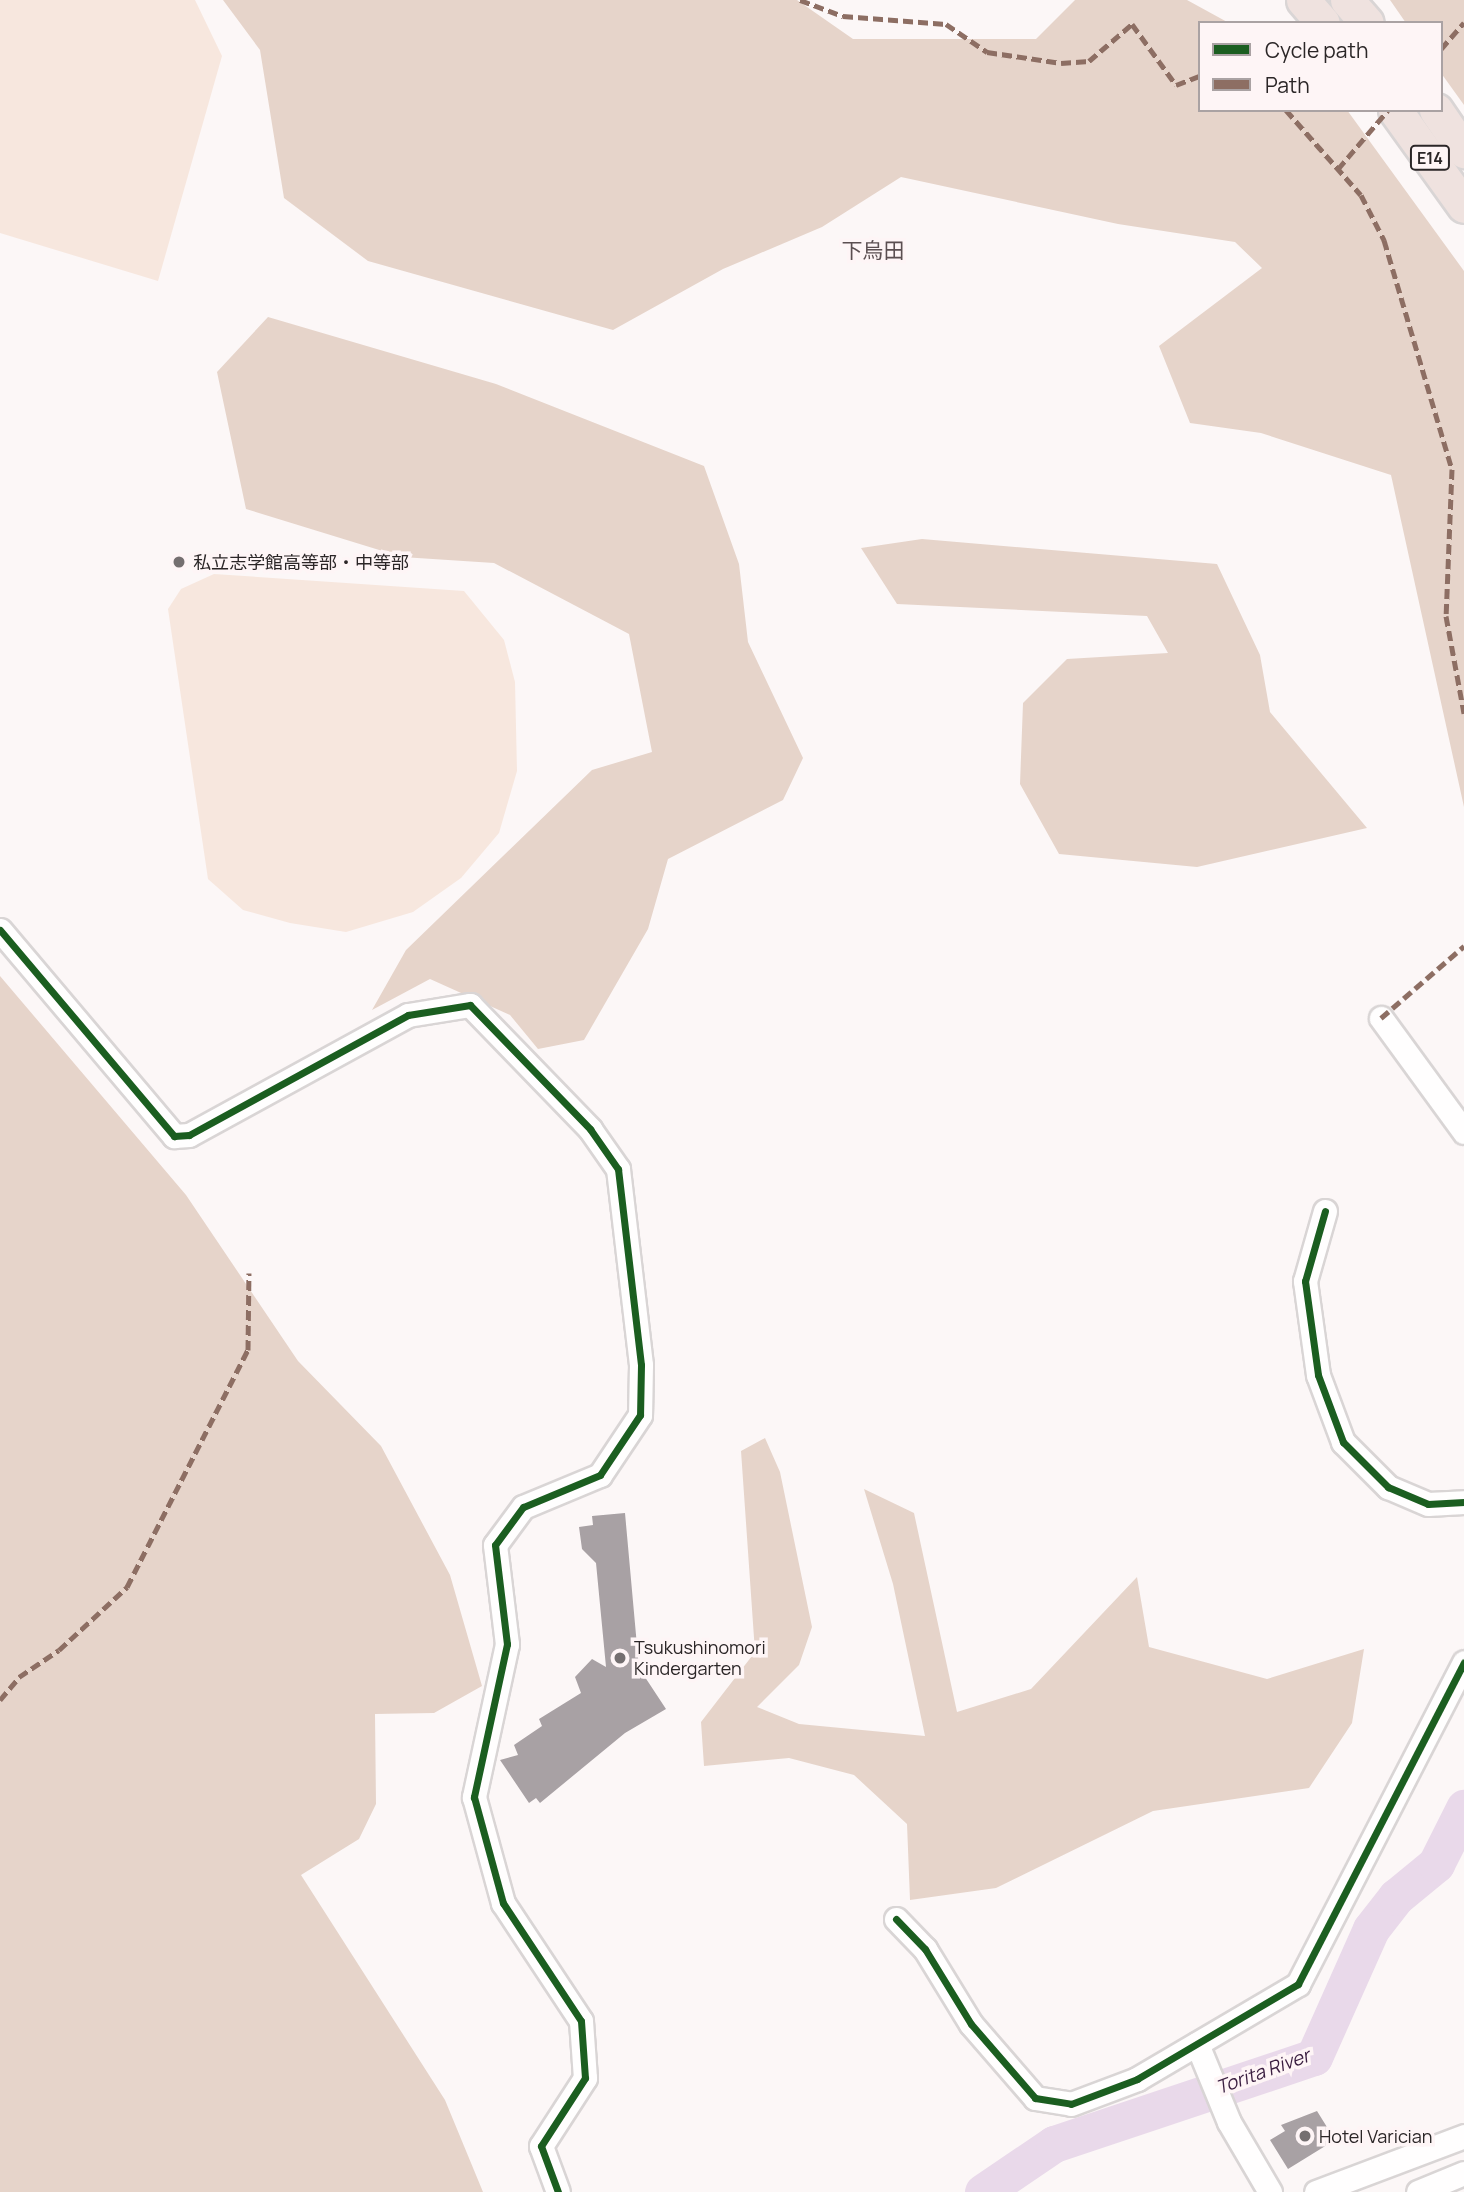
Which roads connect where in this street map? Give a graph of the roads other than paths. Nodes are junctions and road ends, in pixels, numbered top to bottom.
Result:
1 (1303, 0) edge
2 (1348, 0) edge
3 (1321, 21) edge
4 (1365, 21) edge
5 (1396, 112) edge
6 (1437, 112) edge
7 (1464, 151) edge
8 (1464, 206) edge
9 (0, 930) edge
10 (1381, 1018) dead end
11 (1464, 1132) edge
12 (1325, 1211) dead end
13 (1464, 1502) edge
14 (1464, 1662) edge
15 (897, 1919) dead end
16 (1199, 2051) junction
17 (1464, 2136) edge
18 (1464, 2173) edge
19 (558, 2192) edge
20 (1270, 2192) edge
21 (1316, 2192) edge
22 (1418, 2192) edge

1 - 3 highway
2 - 4 highway
5 - 8 highway, E14
6 - 7 highway, E14
9 - 19 street
10 - 11 street
12 - 13 street
14 - 16 street
15 - 16 street
16 - 20 street
17 - 21 street
18 - 22 street

